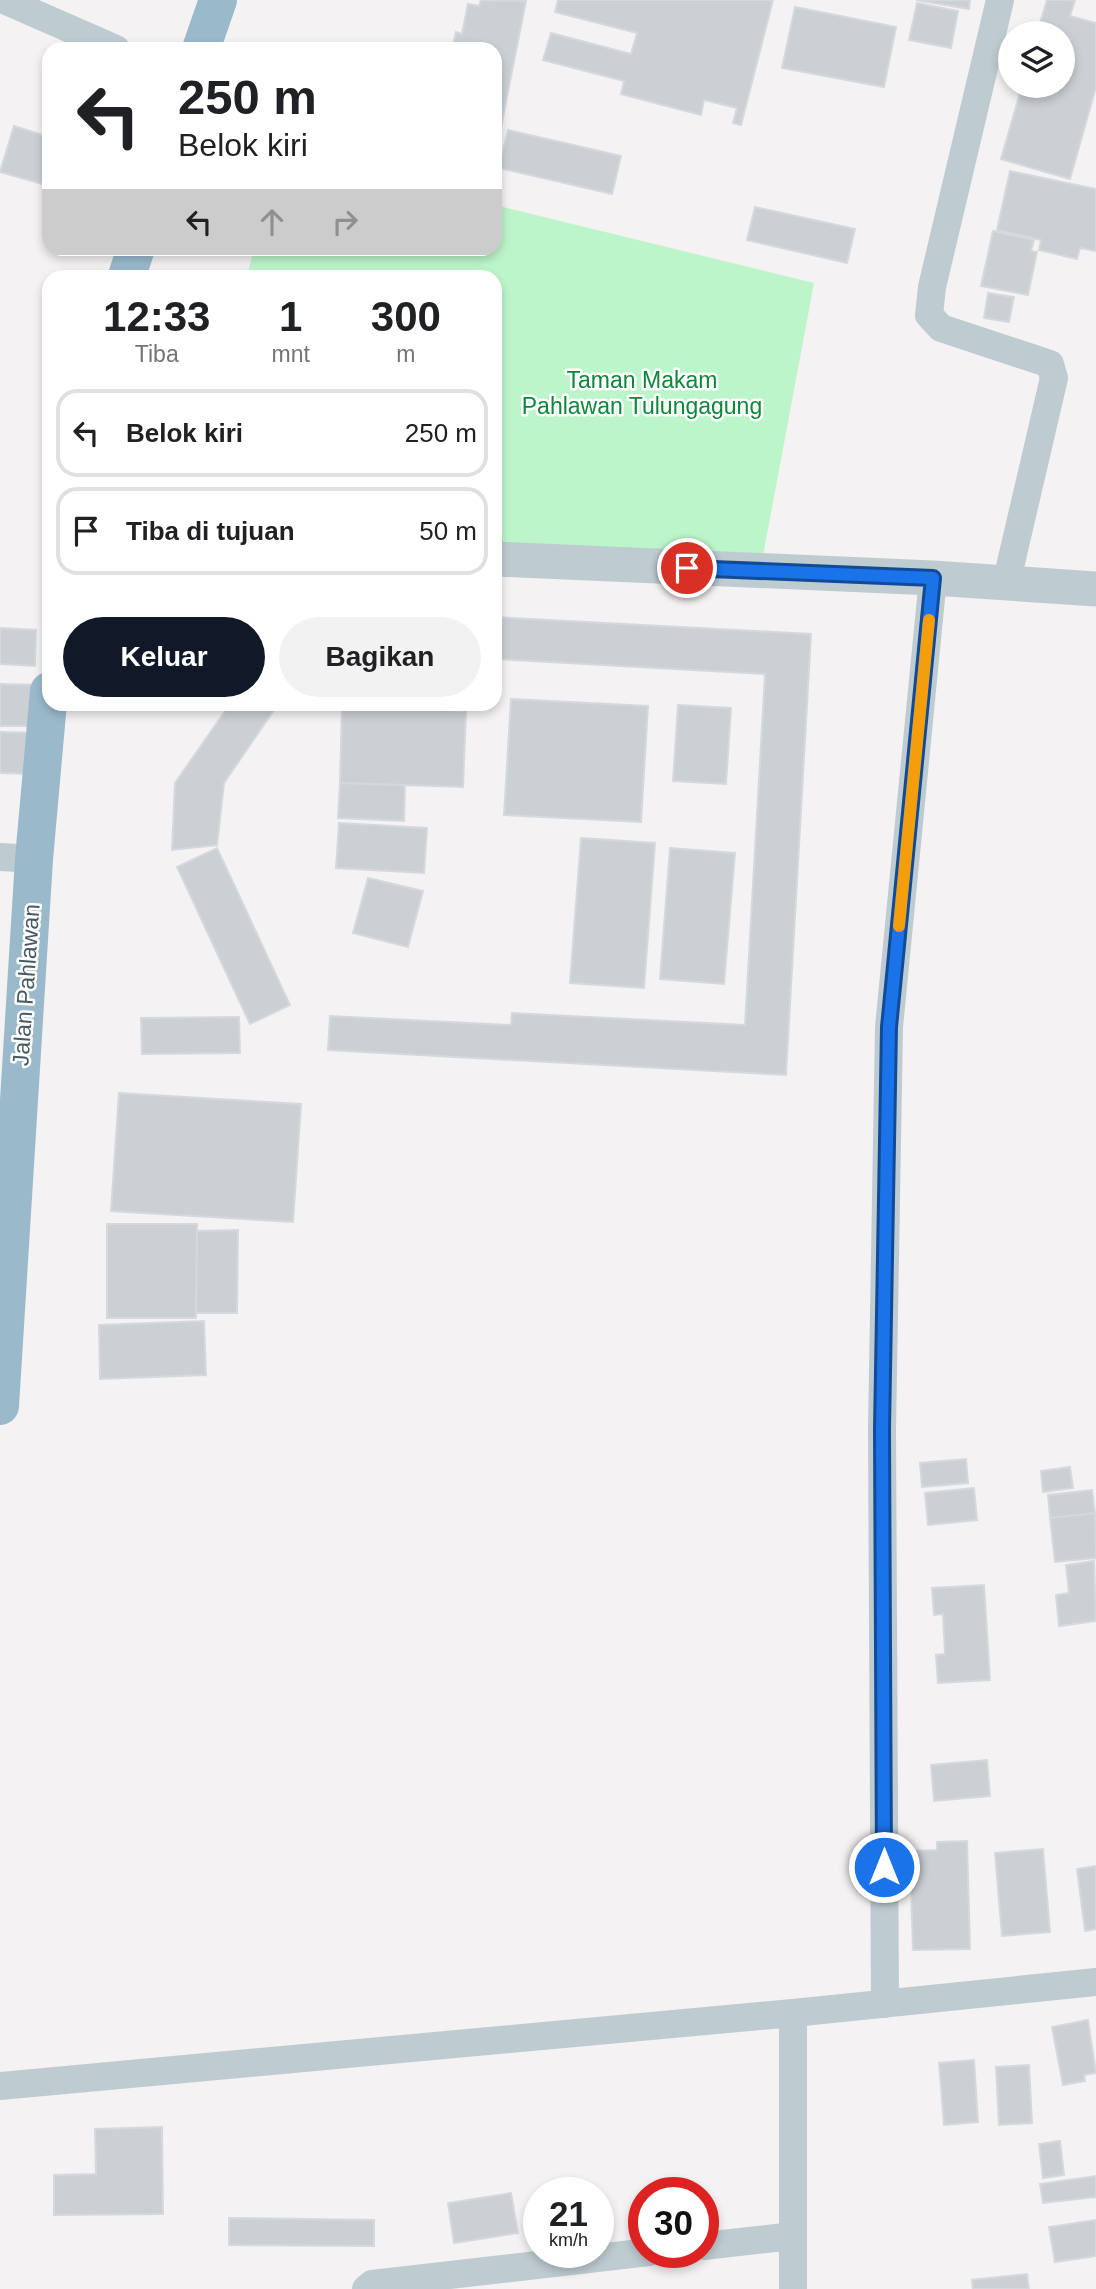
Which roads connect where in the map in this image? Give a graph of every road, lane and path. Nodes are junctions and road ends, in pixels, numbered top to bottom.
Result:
1 (4, 0) edge
2 (218, 0) edge
3 (1000, 0) edge
4 (100, 42) edge
5 (203, 42) edge
6 (502, 559) edge
7 (933, 578) junction
8 (1006, 584) junction
9 (1096, 589) edge
10 (45, 711) edge
11 (17, 858) edge
12 (0, 1406) edge
13 (1096, 1982) edge
14 (885, 2004) junction
15 (793, 2013) junction
16 (0, 2086) edge
17 (793, 2236) junction
18 (719, 2244) edge
19 (628, 2254) edge
20 (366, 2289) edge
21 (793, 2289) edge

1 - 4 street
2 - 5 highway
3 - 8 street
6 - 7 street
7 - 8 street
7 - 14 street
8 - 9 street
10 - 11 highway, Jalan Pahlawan
11 - 12 highway, Jalan Pahlawan
13 - 14 street
14 - 15 street
15 - 16 street
15 - 17 street
17 - 18 street
17 - 21 street
19 - 20 street

